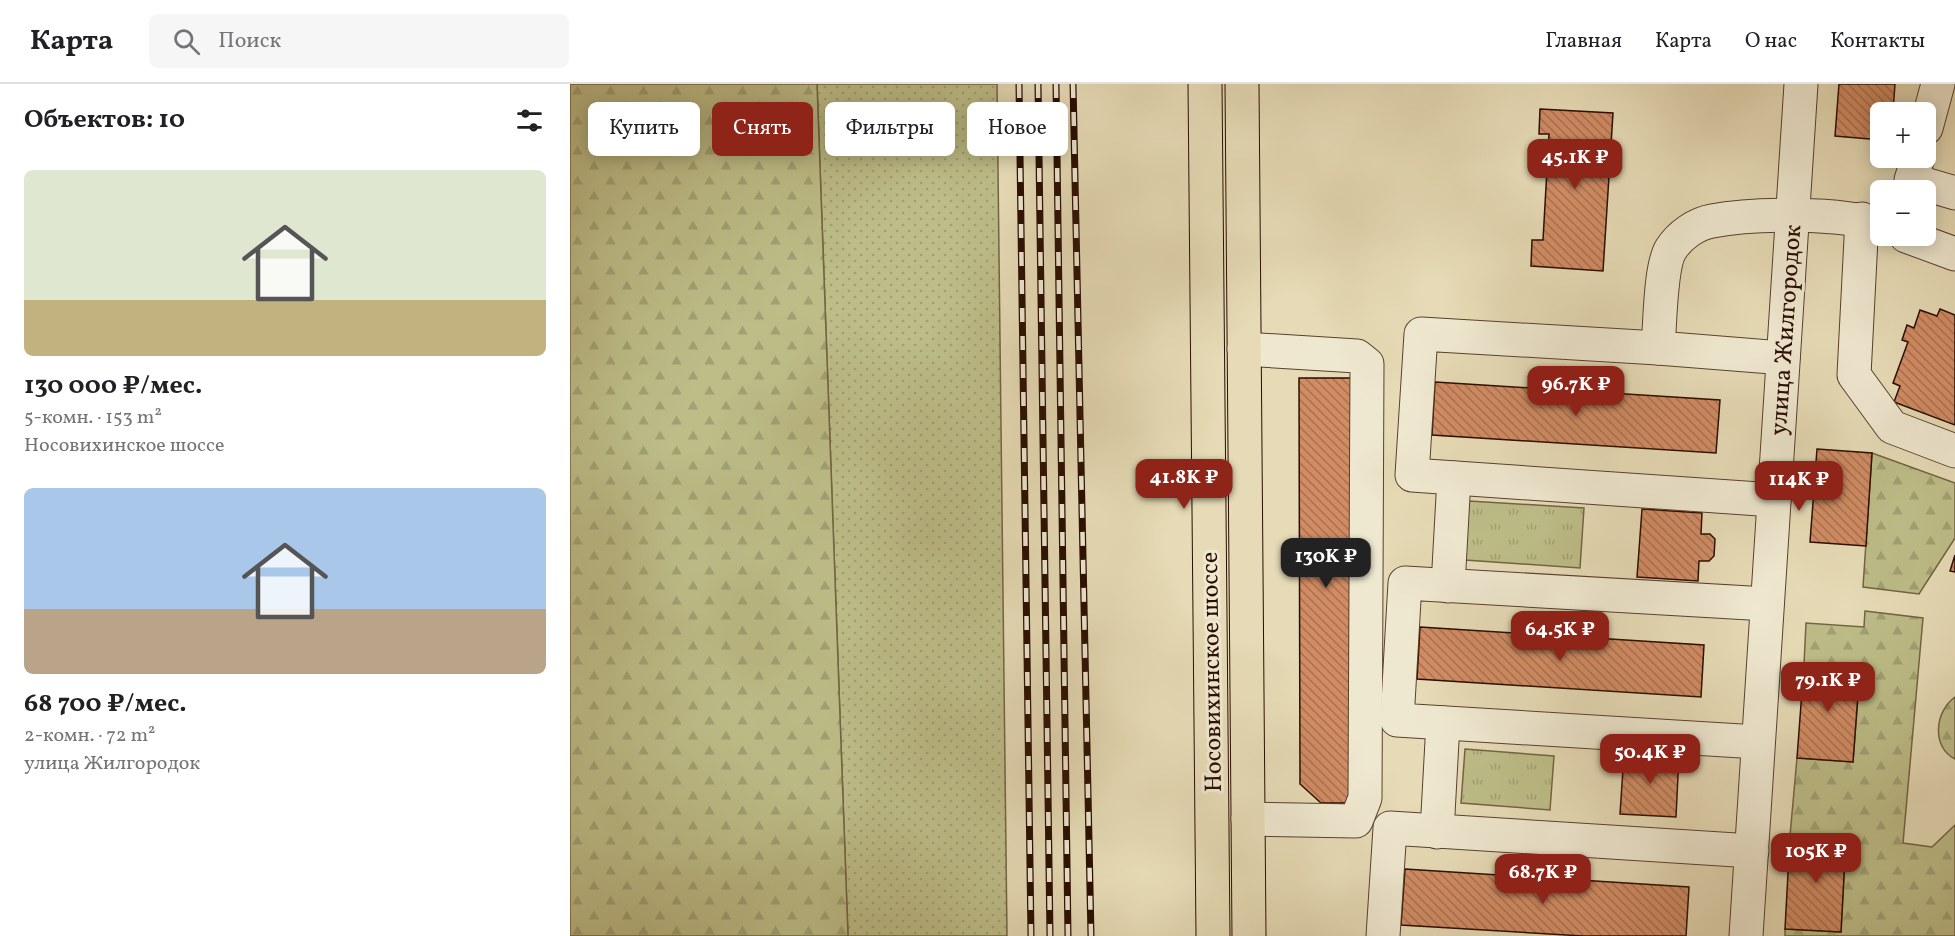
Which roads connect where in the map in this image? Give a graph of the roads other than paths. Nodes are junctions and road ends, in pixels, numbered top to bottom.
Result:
1 (1205, 84) edge
2 (1242, 84) edge
3 (1801, 84) edge
4 (1938, 84) edge
5 (1933, 102) edge
6 (1915, 168) edge
7 (1955, 193) edge
8 (1793, 217) junction
9 (1870, 223) edge
10 (1870, 240) edge
11 (1933, 246) edge
12 (1955, 254) edge
13 (1658, 348) junction
14 (1244, 349) junction
15 (1783, 358) junction
16 (1955, 451) edge
17 (1454, 478) junction
18 (1774, 500) junction
19 (1448, 586) junction
20 (1767, 604) junction
21 (1443, 723) junction
22 (1758, 742) junction
23 (1248, 819) junction
24 (1437, 832) junction
25 (1752, 851) junction
26 (1213, 936) edge
27 (1249, 936) edge
28 (1383, 936) edge
29 (1746, 936) edge

1 - 26 main road, Носовихинское шоссе
2 - 14 main road, Носовихинское шоссе
3 - 8 street, улица Жилгородок
4 - 5 street
6 - 7 street
8 - 9 street
8 - 13 street
8 - 15 street, улица Жилгородок
10 - 16 street
11 - 12 street
13 - 15 street
13 - 17 street
14 - 23 main road, Носовихинское шоссе
14 - 23 street
15 - 18 street, улица Жилгородок
17 - 18 street
17 - 19 street
18 - 20 street, улица Жилгородок
19 - 20 street
19 - 21 street
20 - 22 street, улица Жилгородок
21 - 22 street
21 - 24 street
22 - 25 street, улица Жилгородок
23 - 27 main road, Носовихинское шоссе
24 - 25 street
24 - 28 street
25 - 29 street, улица Жилгородок

